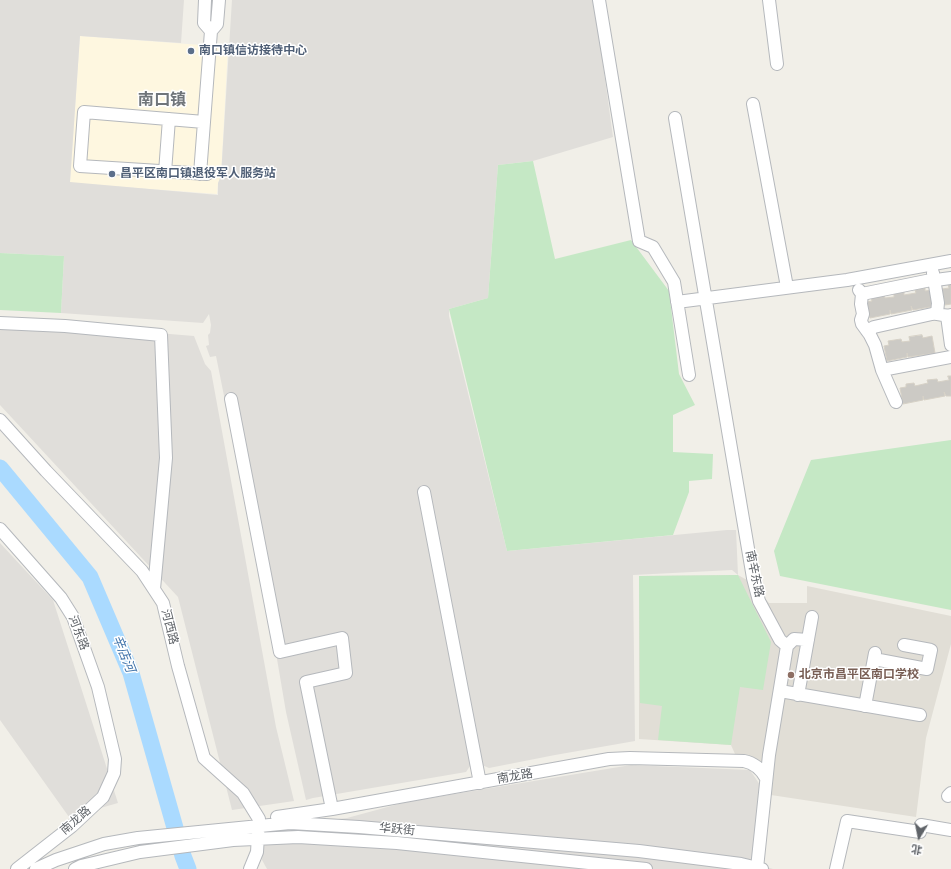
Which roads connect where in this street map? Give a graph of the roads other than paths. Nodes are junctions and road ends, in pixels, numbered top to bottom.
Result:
1 (205, 0) edge
2 (219, 0) edge
3 (599, 0) edge
4 (769, 0) edge
5 (211, 31) junction
6 (777, 64) dead end
7 (753, 104) dead end
8 (675, 118) dead end
9 (169, 119) junction
10 (204, 122) junction
11 (165, 172) junction
12 (951, 261) edge
13 (930, 264) junction
14 (951, 278) edge
15 (936, 280) junction
16 (787, 287) junction
17 (705, 298) junction
18 (677, 302) junction
19 (945, 315) edge
20 (0, 323) edge
21 (867, 331) junction
22 (951, 346) edge
23 (951, 357) edge
24 (882, 370) junction
25 (689, 375) dead end
26 (231, 399) dead end
27 (896, 402) dead end
28 (0, 420) edge
29 (424, 492) dead end
30 (0, 529) edge
31 (154, 589) junction
32 (812, 617) dead end
33 (808, 640) junction
34 (904, 645) dead end
35 (787, 646) junction
36 (780, 691) junction
37 (798, 694) junction
38 (865, 706) junction
39 (920, 714) dead end
40 (115, 759) joint
41 (766, 778) junction
42 (480, 783) junction
43 (332, 809) junction
44 (259, 822) junction
45 (951, 830) edge
46 (258, 839) junction
47 (759, 868) edge
48 (17, 869) edge
49 (36, 869) edge
50 (75, 869) edge
51 (250, 869) edge
52 (646, 869) edge
53 (836, 869) edge

1 - 5 street
2 - 5 street
3 - 18 street
4 - 6 street
5 - 10 street
7 - 16 street
8 - 17 street, 南辛东路
9 - 10 street
9 - 11 street
9 - 11 street
10 - 11 street
12 - 13 street
13 - 15 street
13 - 16 street
14 - 15 street
15 - 19 street
15 - 21 street
16 - 17 street
17 - 18 street
17 - 35 street, 南辛东路
18 - 25 street
19 - 21 street
19 - 22 street
20 - 31 street
21 - 24 street
23 - 24 street
24 - 27 street
26 - 43 street
28 - 31 street, 河西路
29 - 42 street
30 - 40 street, 河东路
31 - 44 street, 河西路
32 - 33 street
33 - 35 street
33 - 37 street
34 - 38 street
35 - 36 street
36 - 37 street
36 - 41 street
37 - 38 street
38 - 39 street
40 - 48 street, 南龙路
41 - 42 street, 南龙路
41 - 47 street
42 - 43 street, 南龙路
43 - 44 street, 南龙路
44 - 46 street
44 - 47 street, 华跃街
44 - 49 street, 华跃街
45 - 53 street
46 - 50 street, 华跃街
46 - 51 street
46 - 52 street, 华跃街

